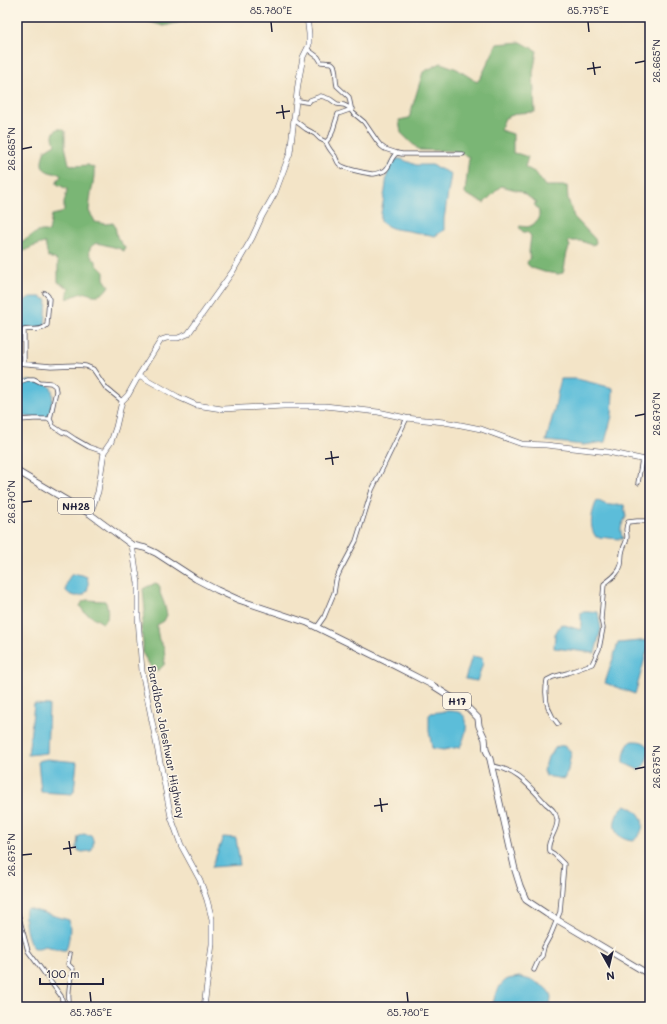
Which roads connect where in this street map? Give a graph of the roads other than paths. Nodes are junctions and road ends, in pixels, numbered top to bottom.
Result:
1 (307, 17) edge
2 (307, 49) junction
3 (296, 101) junction
4 (352, 109) junction
5 (294, 119) junction
6 (326, 142) junction
7 (397, 153) junction
8 (463, 154) dead end
9 (45, 293) dead end
10 (17, 363) edge
11 (24, 363) junction
12 (139, 375) junction
13 (18, 384) edge
14 (17, 397) edge
15 (122, 401) junction
16 (17, 412) edge
17 (407, 418) junction
18 (50, 419) junction
19 (20, 420) junction
20 (17, 428) edge
21 (104, 452) junction
22 (642, 459) junction
23 (650, 461) edge
24 (17, 471) edge
25 (638, 483) dead end
26 (90, 514) junction
27 (650, 521) edge
28 (132, 545) junction
29 (317, 627) junction
30 (558, 724) dead end
31 (491, 766) junction
32 (17, 910) edge
33 (556, 920) junction
34 (70, 954) dead end
35 (534, 970) dead end
36 (650, 975) edge
37 (64, 1007) edge
38 (70, 1007) edge
39 (204, 1007) edge

1 - 2 street
2 - 3 street
2 - 4 street
3 - 4 street
3 - 5 street
4 - 6 street
4 - 7 street
5 - 6 street
5 - 12 street
6 - 7 street
7 - 8 street
9 - 11 street
10 - 11 street
11 - 15 street
12 - 15 street
12 - 17 street
13 - 14 street
13 - 18 street
15 - 21 street
16 - 19 street
17 - 22 street
17 - 29 street
18 - 19 street
18 - 21 street
19 - 20 street
21 - 26 street
22 - 23 street
22 - 25 street
24 - 26 main road, NH28
26 - 28 main road, NH28
27 - 30 street
28 - 29 main road, H17
28 - 39 street, Bardibas Jaleshwar Highway
29 - 31 main road, H17
31 - 33 main road, H17
31 - 33 street
32 - 37 street
33 - 35 street
33 - 36 main road, H17
34 - 38 street

